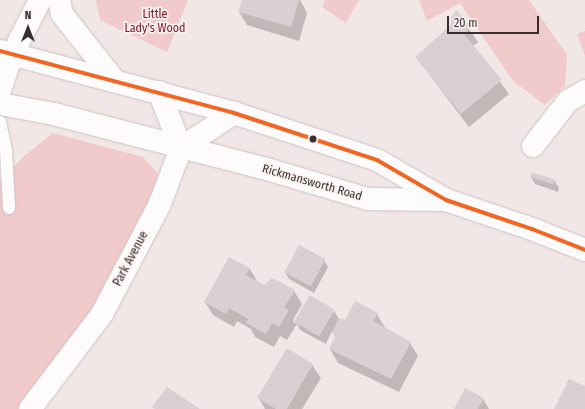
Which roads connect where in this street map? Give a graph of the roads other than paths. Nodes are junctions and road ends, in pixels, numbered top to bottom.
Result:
1 (40, 0) edge
2 (59, 0) edge
3 (6, 53) edge
4 (114, 80) junction
5 (0, 90) edge
6 (585, 91) edge
7 (159, 92) junction
8 (0, 104) edge
9 (234, 113) junction
10 (0, 122) edge
11 (533, 146) dead end
12 (181, 148) junction
13 (446, 200) junction
14 (9, 208) dead end
15 (585, 250) edge
16 (30, 409) edge

1 - 3 main road
2 - 4 main road
3 - 4 main road
3 - 5 main road
4 - 7 main road
6 - 11 main road
7 - 9 main road
7 - 12 main road
8 - 12 main road, Rickmansworth Road
9 - 12 main road
9 - 13 main road
10 - 14 lane
12 - 13 main road, Rickmansworth Road
12 - 16 main road, Park Avenue
13 - 15 main road

